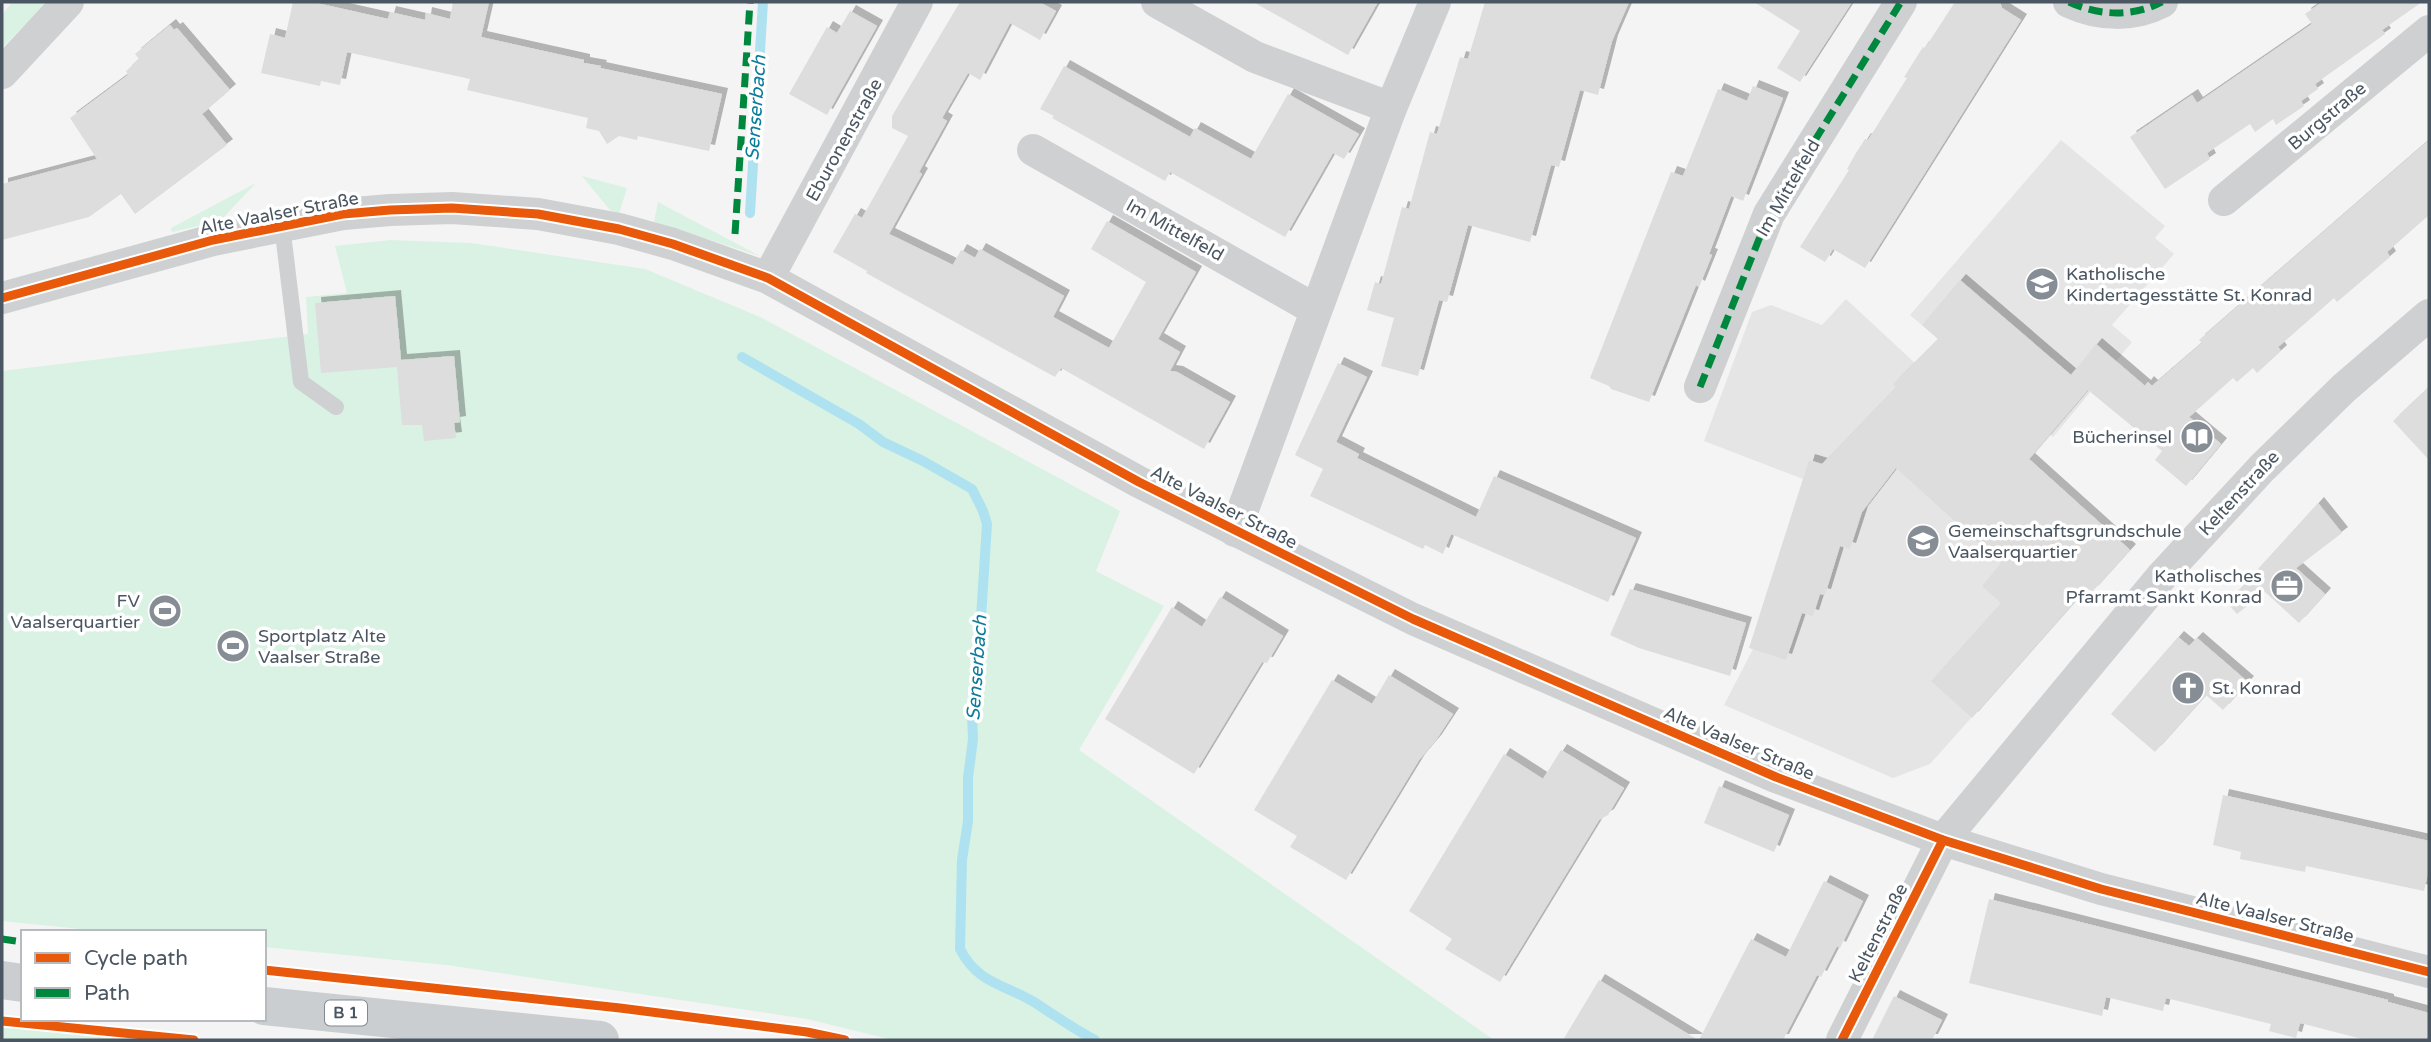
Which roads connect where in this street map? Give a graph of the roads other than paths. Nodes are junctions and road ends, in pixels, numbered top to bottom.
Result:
1 (68, 2) edge
2 (918, 2) edge
3 (1157, 2) edge
4 (1435, 2) edge
5 (1901, 2) edge
6 (2069, 2) edge
7 (2162, 2) edge
8 (2429, 31) edge
9 (2, 73) edge
10 (1391, 108) junction
11 (1033, 150) dead end
12 (2224, 200) dead end
13 (282, 225) junction
14 (768, 278) junction
15 (2, 298) edge
16 (1316, 310) junction
17 (2429, 315) edge
18 (1700, 387) dead end
19 (336, 407) dead end
20 (1235, 531) junction
21 (1942, 840) junction
22 (2429, 972) edge
23 (2, 981) edge
24 (21, 983) edge
25 (266, 1006) edge
26 (600, 1040) edge
27 (1842, 1040) edge

1 - 9 street
2 - 14 street, Eburonenstraße
3 - 10 street
4 - 10 street
5 - 18 street, Im Mittelfeld
6 - 7 street
8 - 12 street, Burgstraße
10 - 16 street
11 - 16 street, Im Mittelfeld
13 - 14 street, Alte Vaalser Straße
13 - 15 street, Alte Vaalser Straße
13 - 19 lane
14 - 20 street, Alte Vaalser Straße
16 - 20 street
17 - 21 street, Keltenstraße
20 - 21 street, Alte Vaalser Straße
21 - 22 street, Alte Vaalser Straße
21 - 27 street, Keltenstraße
23 - 24 main road
25 - 26 main road, B 1

